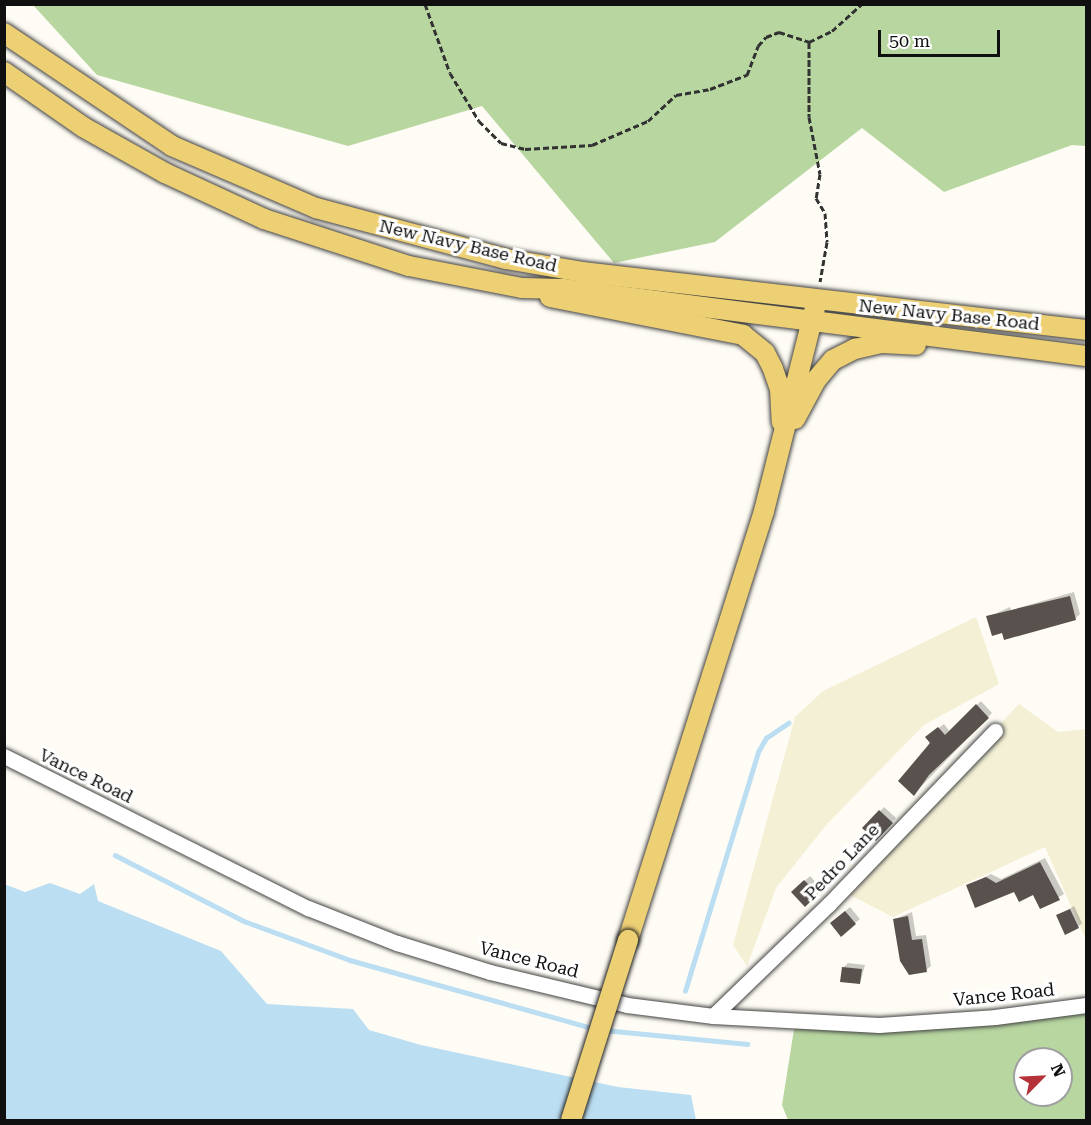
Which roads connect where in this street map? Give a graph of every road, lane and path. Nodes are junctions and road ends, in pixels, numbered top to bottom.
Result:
1 (425, 4) edge
2 (862, 4) edge
3 (4, 33) edge
4 (809, 42) junction
5 (4, 72) edge
6 (522, 288) junction
7 (817, 300) junction
8 (812, 320) junction
9 (1086, 330) edge
10 (984, 346) junction
11 (1086, 356) edge
12 (782, 442) junction
13 (995, 731) dead end
14 (4, 756) edge
15 (1086, 1005) edge
16 (713, 1016) junction
17 (571, 1120) edge

1 - 4 path
2 - 4 path
3 - 7 main road, New Navy Base Road
4 - 7 path
5 - 6 main road, New Navy Base Road
6 - 8 main road, New Navy Base Road
6 - 12 main road
7 - 8 main road
7 - 9 main road, New Navy Base Road
8 - 10 main road, New Navy Base Road
8 - 12 main road
10 - 11 main road, New Navy Base Road
10 - 12 main road
12 - 17 main road, bridge
13 - 16 street, Pedro Lane
14 - 16 street, Vance Road
15 - 16 street, Vance Road

